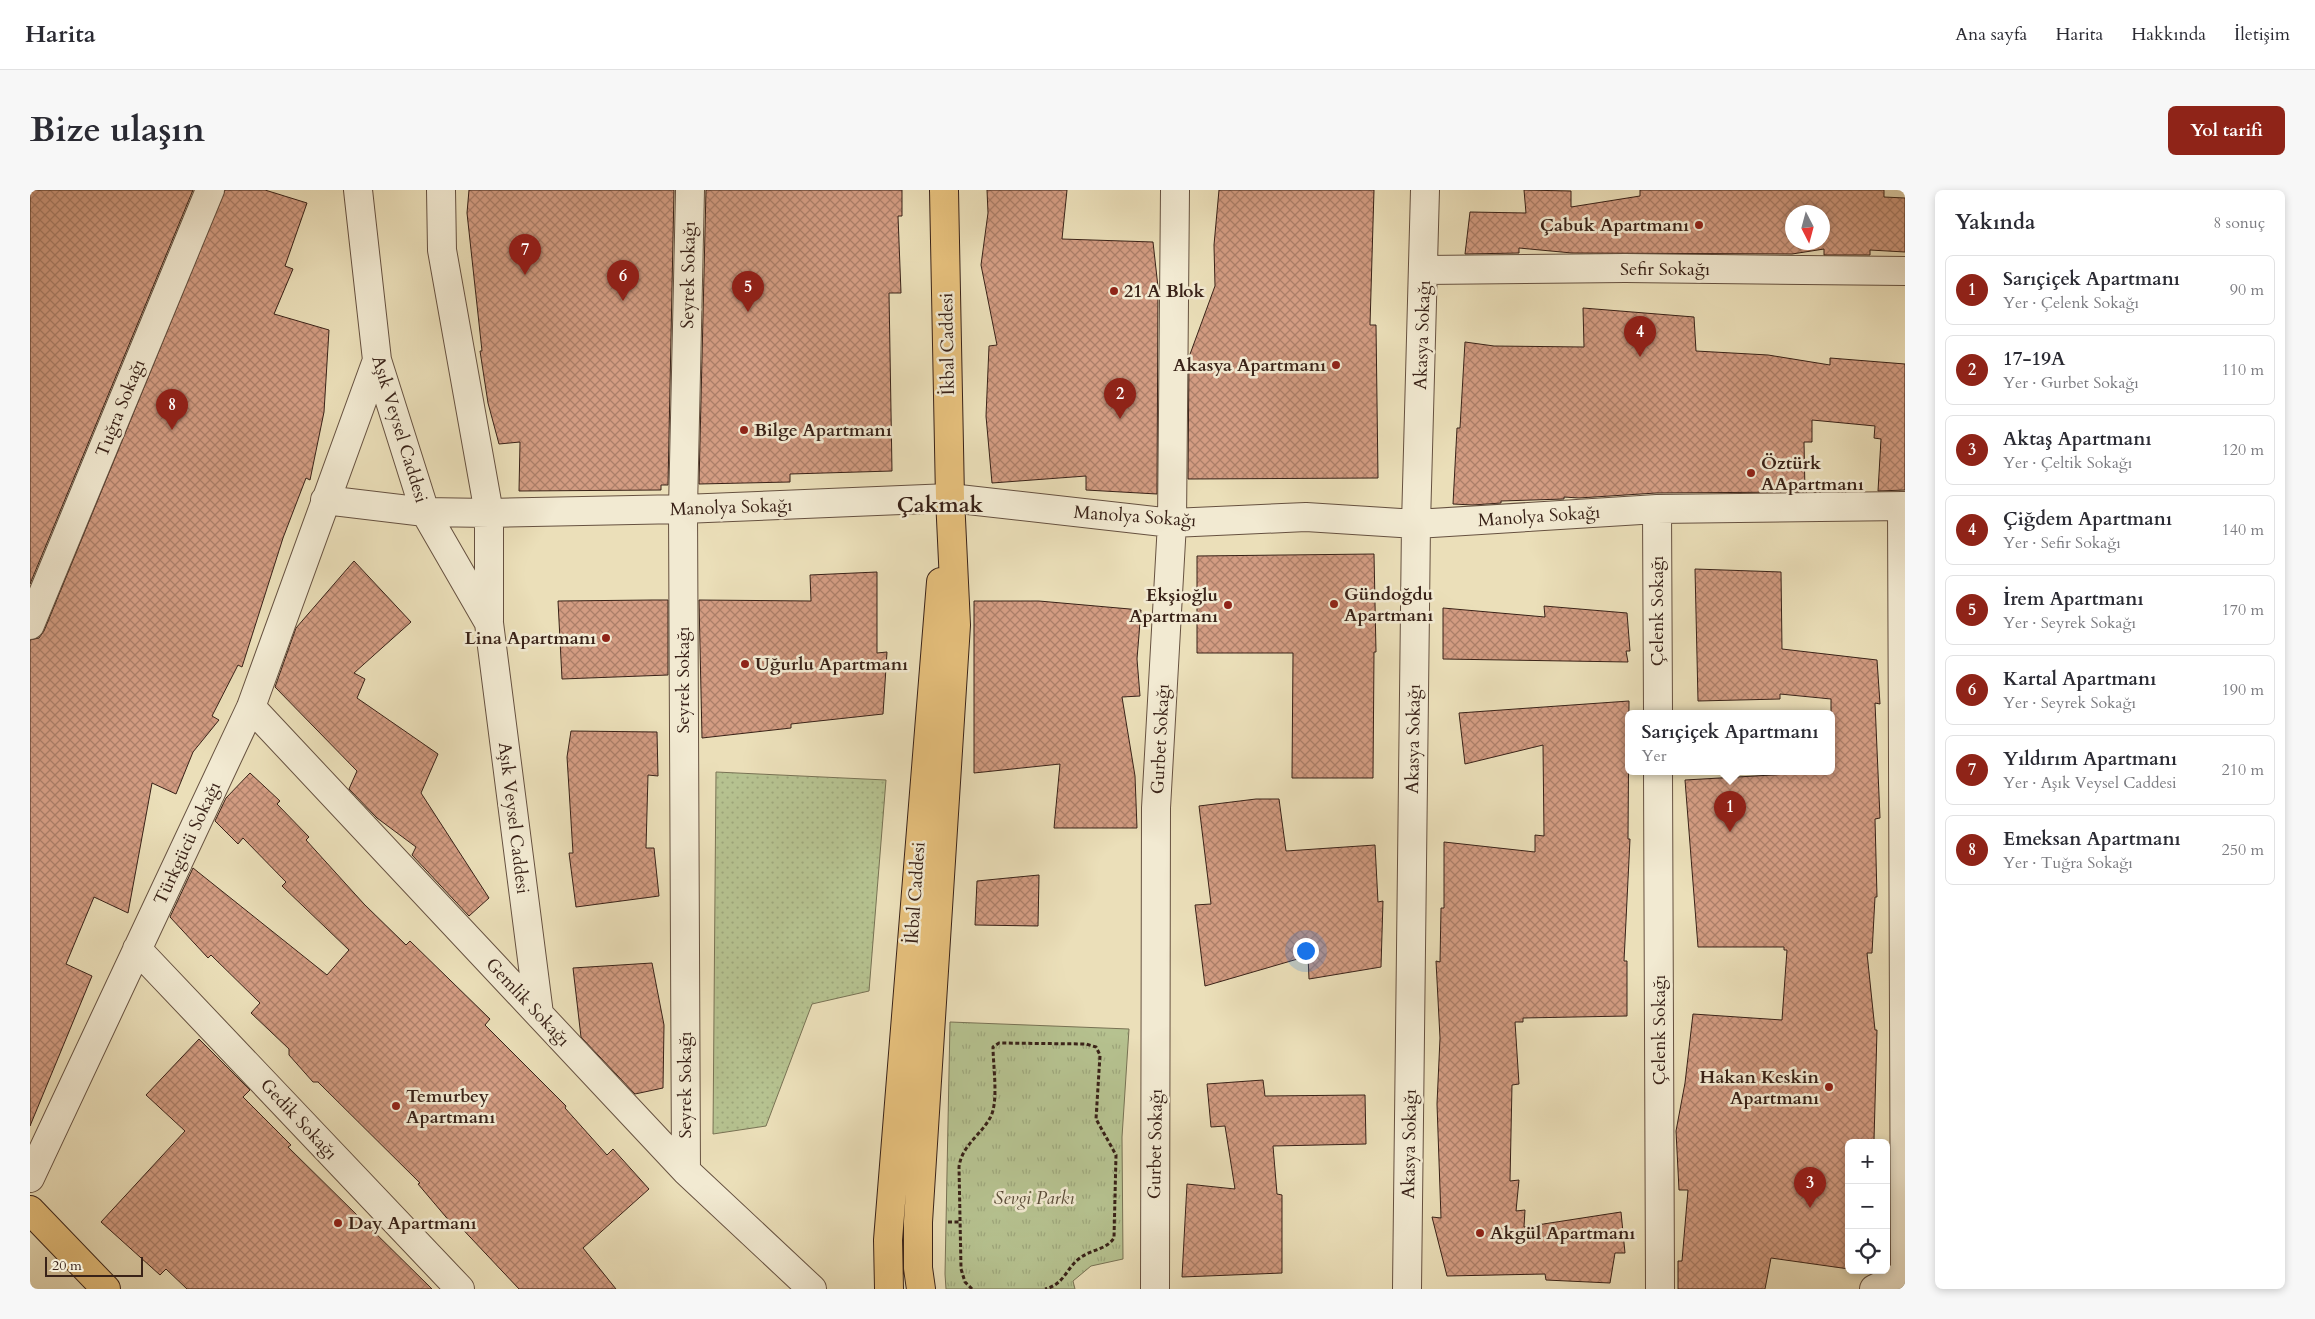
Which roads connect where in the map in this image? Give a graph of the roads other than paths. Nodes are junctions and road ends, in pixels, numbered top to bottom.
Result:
1 (210, 190) edge
2 (358, 190) edge
3 (441, 190) edge
4 (690, 190) edge
5 (944, 190) edge
6 (1175, 190) edge
7 (1425, 190) edge
8 (1424, 270) junction
9 (1905, 271) edge
10 (377, 360) junction
11 (950, 498) junction
12 (325, 500) junction
13 (1904, 506) edge
14 (683, 509) junction
15 (1657, 509) junction
16 (425, 512) junction
17 (489, 513) junction
18 (1172, 522) junction
19 (1416, 524) junction
20 (489, 623) junction
21 (30, 625) edge
22 (251, 707) junction
23 (1658, 710) edge
24 (1658, 775) edge
25 (137, 949) junction
26 (539, 1014) junction
27 (686, 1170) junction
28 (30, 1178) edge
29 (30, 1210) edge
30 (1905, 1274) edge
31 (106, 1289) edge
32 (460, 1289) edge
33 (812, 1289) edge
34 (889, 1289) edge
35 (921, 1289) edge
36 (1155, 1289) edge
37 (1407, 1289) edge
38 (1660, 1289) edge
39 (1874, 1289) edge
40 (1898, 1289) edge

1 - 21 street, Tuğra Sokağı
2 - 10 street, Aşık Veysel Caddesi
3 - 17 street, Aşık Veysel Caddesi
4 - 14 street, Seyrek Sokağı
5 - 11 main road, İkbal Caddesi
6 - 18 street, Gurbet Sokağı
7 - 8 street, Akasya Sokağı
8 - 9 street, Sefir Sokağı
8 - 19 street, Akasya Sokağı
10 - 12 street, Türkgücü Sokağı
10 - 16 street, Aşık Veysel Caddesi
11 - 14 street, Manolya Sokağı
11 - 18 street, Manolya Sokağı
11 - 34 main road, İkbal Caddesi
11 - 35 main road, İkbal Caddesi
12 - 16 street
12 - 22 street, Türkgücü Sokağı
13 - 15 street, Manolya Sokağı
13 - 30 street
14 - 17 street, Manolya Sokağı
14 - 27 street, Seyrek Sokağı
15 - 19 street, Manolya Sokağı
15 - 23 street, Çelenk Sokağı
16 - 17 street, Manolya Sokağı
16 - 20 street, Aşık Veysel Caddesi
17 - 20 street, Aşık Veysel Caddesi
18 - 19 street, Manolya Sokağı
18 - 36 street, Gurbet Sokağı
19 - 37 street, Akasya Sokağı
20 - 26 street, Aşık Veysel Caddesi
22 - 25 street, Türkgücü Sokağı
22 - 26 street, Gemlik Sokağı
24 - 38 street, Çelenk Sokağı
25 - 28 street, Türkgücü Sokağı
25 - 32 street, Gedik Sokağı
26 - 27 street, Gemlik Sokağı
27 - 33 street, Gemlik Sokağı
29 - 31 main road
30 - 39 street
30 - 40 street

